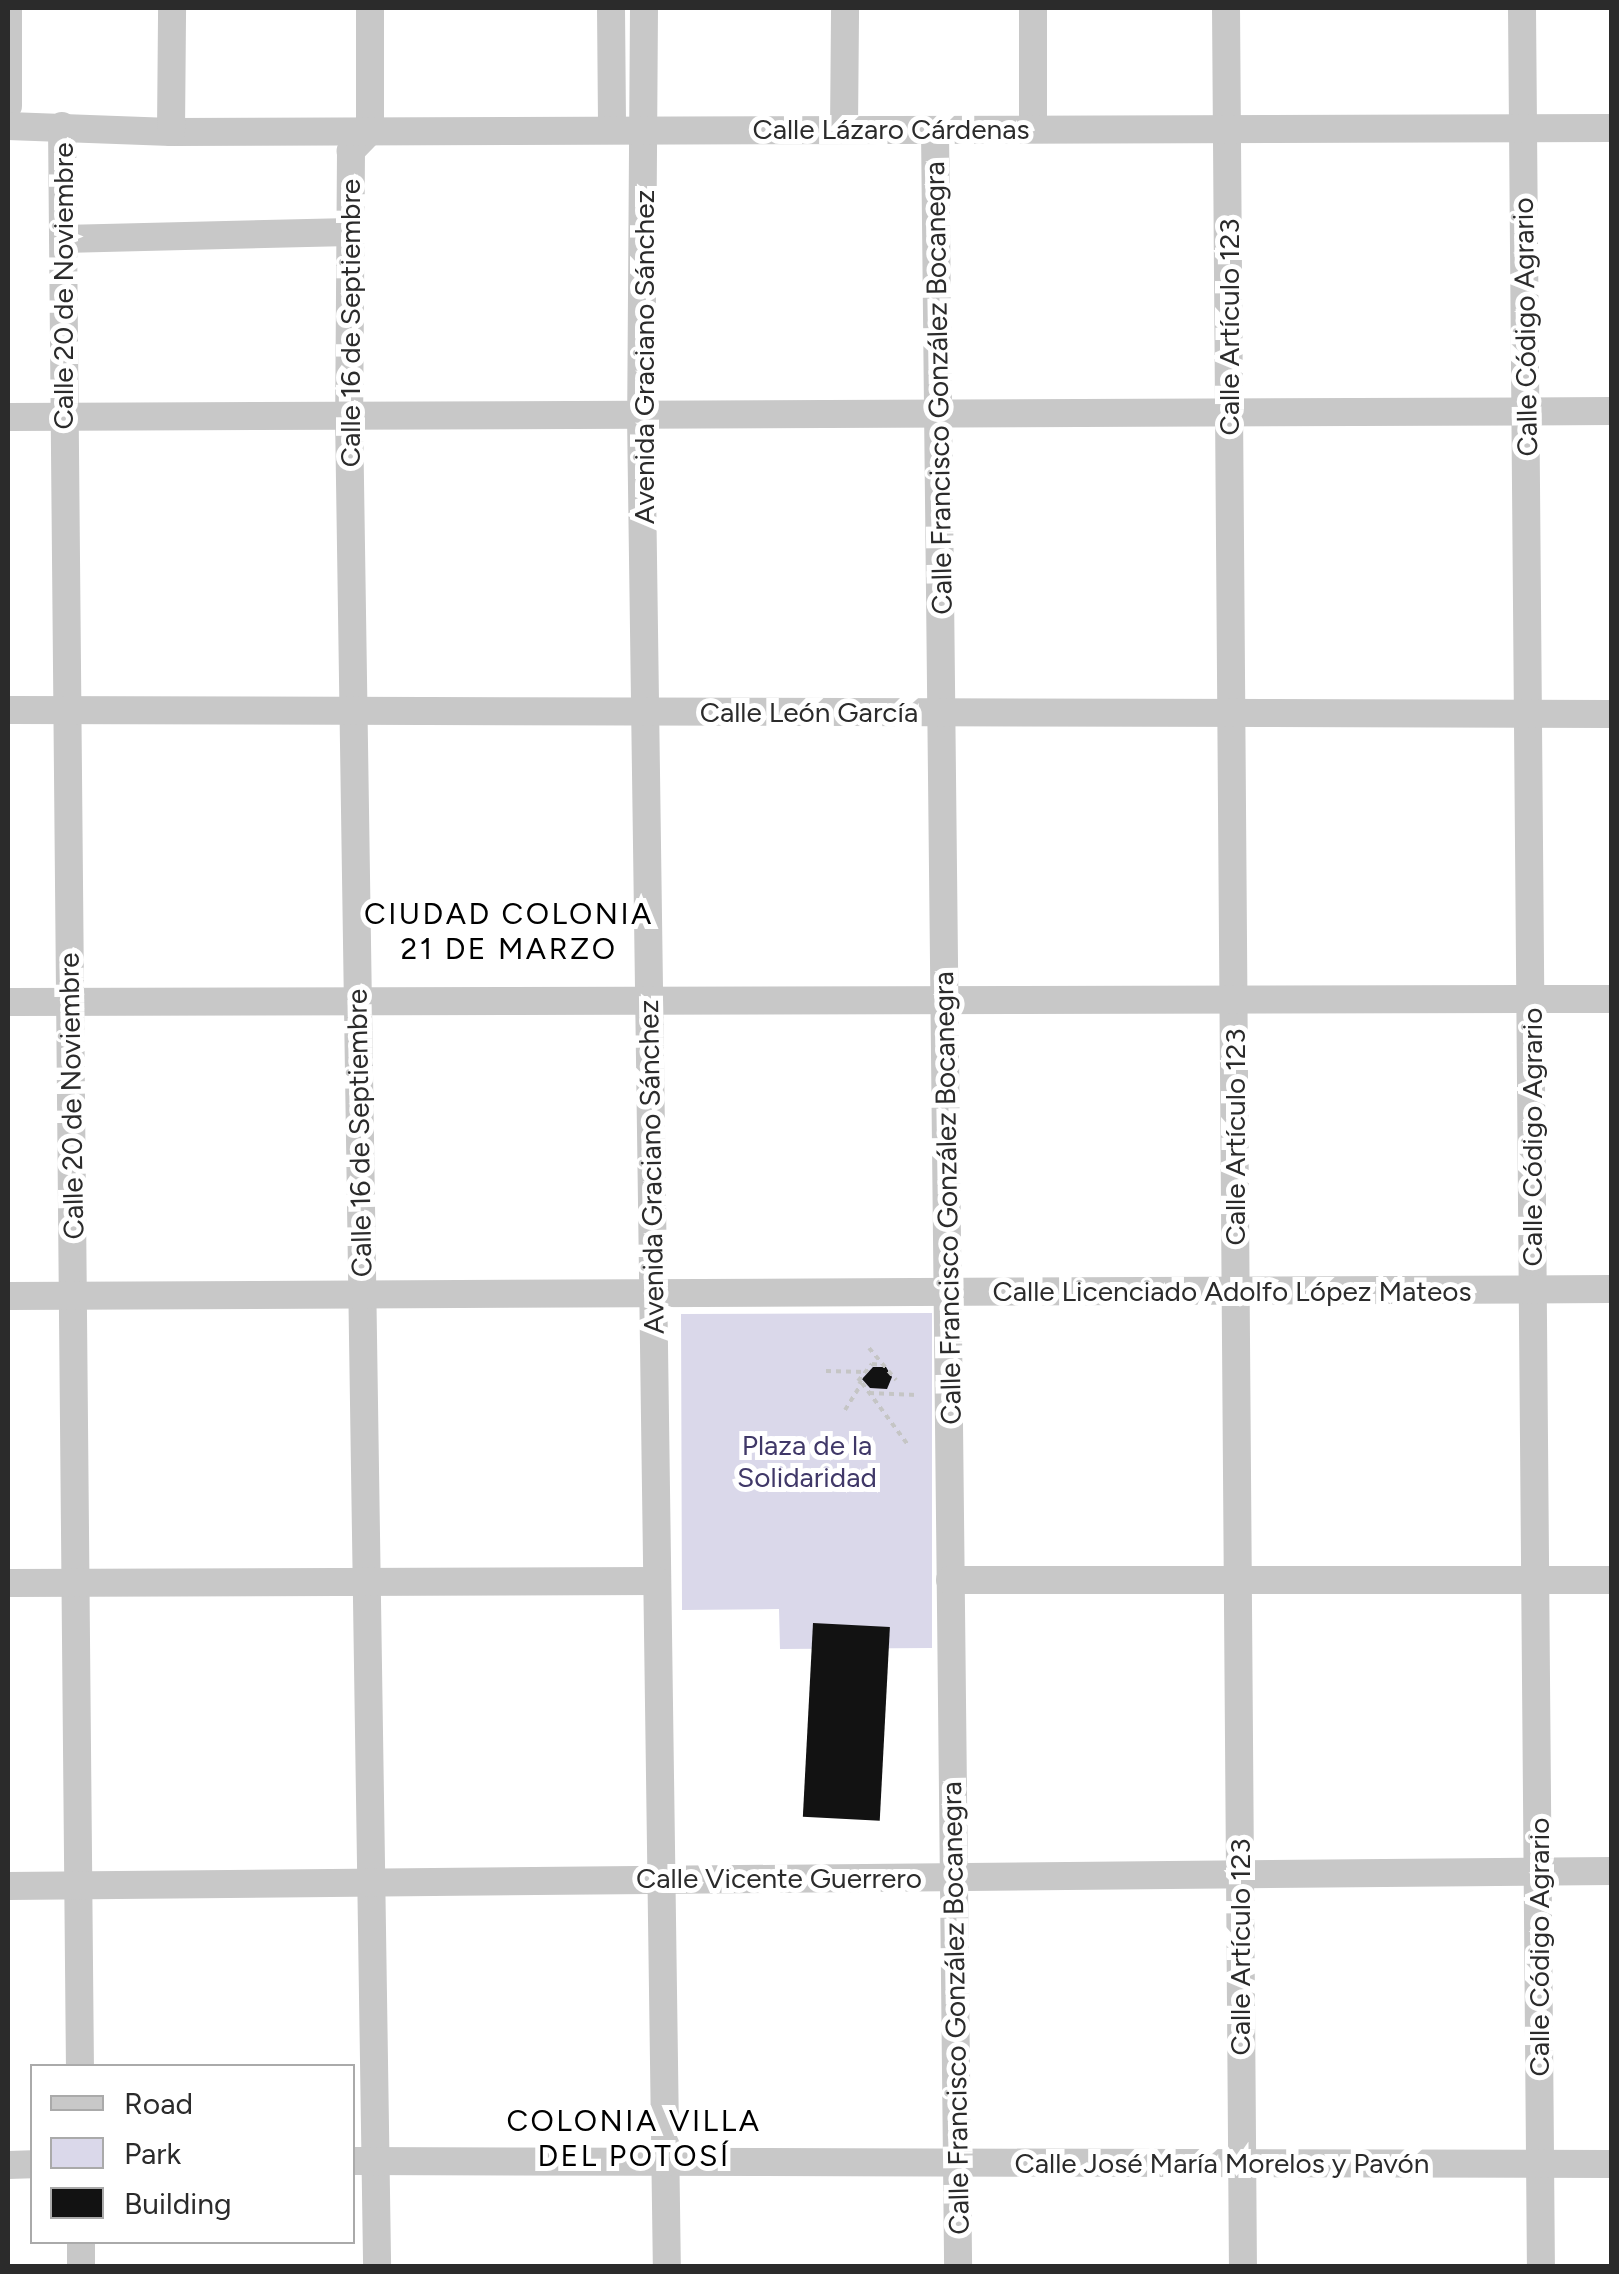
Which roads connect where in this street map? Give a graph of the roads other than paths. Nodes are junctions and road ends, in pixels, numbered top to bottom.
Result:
1 (8, 8) edge
2 (172, 8) edge
3 (370, 8) edge
4 (611, 8) edge
5 (644, 8) edge
6 (845, 8) edge
7 (1033, 8) edge
8 (1226, 8) edge
9 (1522, 8) edge
10 (8, 106) edge
11 (8, 126) edge
12 (62, 126) junction
13 (612, 128) junction
14 (1523, 128) junction
15 (1612, 128) edge
16 (646, 129) junction
17 (1227, 129) junction
18 (844, 130) junction
19 (935, 130) junction
20 (1033, 130) junction
21 (370, 131) junction
22 (171, 132) junction
23 (350, 232) junction
24 (63, 238) junction
25 (1612, 410) edge
26 (1526, 411) junction
27 (1229, 412) junction
28 (938, 413) junction
29 (640, 414) junction
30 (349, 416) junction
31 (8, 417) edge
32 (64, 417) junction
33 (8, 710) edge
34 (67, 710) junction
35 (354, 711) junction
36 (644, 712) junction
37 (942, 712) junction
38 (1232, 713) junction
39 (1528, 714) junction
40 (1612, 714) edge
41 (1530, 999) junction
42 (1612, 999) edge
43 (945, 1000) junction
44 (8, 1002) edge
45 (358, 1002) junction
46 (649, 1002) junction
47 (1234, 1002) junction
48 (70, 1003) junction
49 (1612, 1289) edge
50 (1533, 1290) junction
51 (948, 1292) junction
52 (1236, 1293) junction
53 (653, 1294) junction
54 (361, 1295) junction
55 (8, 1296) edge
56 (73, 1297) junction
57 (950, 1580) junction
58 (1536, 1580) junction
59 (1612, 1580) edge
60 (657, 1581) junction
61 (75, 1582) junction
62 (368, 1582) junction
63 (1238, 1582) junction
64 (8, 1583) edge
65 (1612, 1871) edge
66 (1539, 1872) junction
67 (955, 1877) junction
68 (1240, 1877) junction
69 (661, 1878) junction
70 (373, 1883) junction
71 (79, 1885) junction
72 (8, 1886) edge
73 (80, 2064) edge
74 (364, 2074) edge
75 (365, 2161) edge
76 (665, 2161) junction
77 (1540, 2162) junction
78 (957, 2163) junction
79 (1242, 2164) junction
80 (1612, 2164) edge
81 (377, 2266) edge
82 (666, 2266) edge
83 (958, 2266) edge
84 (1243, 2266) edge
85 (1541, 2266) edge

1 - 10 street
2 - 22 street
3 - 21 street, Calle 16 de Septiembre
4 - 13 street
5 - 16 street, Avenida Graciano Sánchez
6 - 18 street
7 - 20 street
8 - 17 street, Calle Artículo 123
9 - 14 street, Calle Código Agrario
11 - 12 street, Calle Lázaro Cárdenas
12 - 22 street, Calle Lázaro Cárdenas
12 - 24 street, Calle 20 de Noviembre
13 - 16 street, Calle Lázaro Cárdenas
13 - 21 street, Calle Lázaro Cárdenas
14 - 15 street, Calle Lázaro Cárdenas
14 - 17 street, Calle Lázaro Cárdenas
14 - 26 street, Calle Código Agrario
16 - 18 street, Calle Lázaro Cárdenas
16 - 29 street, Avenida Graciano Sánchez
17 - 20 street, Calle Lázaro Cárdenas
17 - 27 street, Calle Artículo 123
18 - 19 street, Calle Lázaro Cárdenas
19 - 20 street, Calle Lázaro Cárdenas
19 - 28 street, Calle Francisco González Bocanegra
21 - 22 street, Calle Lázaro Cárdenas
21 - 23 street, Calle 16 de Septiembre
23 - 24 street
23 - 30 street, Calle 16 de Septiembre
24 - 32 street, Calle 20 de Noviembre
25 - 26 street
26 - 27 street
26 - 39 street, Calle Código Agrario
27 - 28 street
27 - 38 street, Calle Artículo 123
28 - 29 street
28 - 37 street, Calle Francisco González Bocanegra
29 - 30 street
29 - 36 street, Avenida Graciano Sánchez
30 - 32 street
30 - 35 street, Calle 16 de Septiembre
31 - 32 street
32 - 34 street, Calle 20 de Noviembre
33 - 34 street, Calle León García
34 - 35 street, Calle León García
34 - 48 street, Calle 20 de Noviembre
35 - 36 street, Calle León García
35 - 45 street, Calle 16 de Septiembre
36 - 37 street, Calle León García
36 - 46 street, Avenida Graciano Sánchez
37 - 38 street, Calle León García
37 - 43 street, Calle Francisco González Bocanegra
38 - 39 street, Calle León García
38 - 47 street, Calle Artículo 123
39 - 40 street, Calle León García
39 - 41 street, Calle Código Agrario
41 - 42 street
41 - 47 street
41 - 50 street, Calle Código Agrario
43 - 46 street
43 - 47 street
43 - 51 street, Calle Francisco González Bocanegra
44 - 48 street
45 - 46 street
45 - 48 street
45 - 54 street, Calle 16 de Septiembre
46 - 53 street, Avenida Graciano Sánchez
47 - 52 street, Calle Artículo 123
48 - 56 street, Calle 20 de Noviembre
49 - 50 street, Calle Licenciado Adolfo López Mateos
50 - 52 street, Calle Licenciado Adolfo López Mateos
50 - 58 street, Calle Código Agrario
51 - 52 street, Calle Licenciado Adolfo López Mateos
51 - 53 street, Calle Licenciado Adolfo López Mateos
51 - 57 street, Calle Francisco González Bocanegra
52 - 63 street, Calle Artículo 123
53 - 54 street, Calle Licenciado Adolfo López Mateos
53 - 60 street, Avenida Graciano Sánchez
54 - 56 street, Calle Licenciado Adolfo López Mateos
54 - 62 street, Calle 16 de Septiembre
55 - 56 street, Calle Licenciado Adolfo López Mateos
56 - 61 street, Calle 20 de Noviembre
57 - 63 street
57 - 67 street, Calle Francisco González Bocanegra
58 - 59 street
58 - 63 street
58 - 66 street, Calle Código Agrario
60 - 62 street
60 - 69 street, Avenida Graciano Sánchez
61 - 62 street
61 - 64 street
61 - 71 street, Calle 20 de Noviembre
62 - 70 street, Calle 16 de Septiembre
63 - 68 street, Calle Artículo 123
65 - 66 street, Calle Vicente Guerrero
66 - 68 street, Calle Vicente Guerrero
66 - 77 street, Calle Código Agrario
67 - 68 street, Calle Vicente Guerrero
67 - 69 street, Calle Vicente Guerrero
67 - 78 street, Calle Francisco González Bocanegra
68 - 79 street, Calle Artículo 123
69 - 70 street, Calle Vicente Guerrero
69 - 76 street, Avenida Graciano Sánchez
70 - 71 street, Calle Vicente Guerrero
70 - 74 street, Calle 16 de Septiembre
71 - 72 street, Calle Vicente Guerrero
71 - 73 street, Calle 20 de Noviembre
74 - 75 street, Calle 16 de Septiembre
75 - 76 street, Calle José María Morelos y Pavón
75 - 81 street, Calle 16 de Septiembre
76 - 78 street, Calle José María Morelos y Pavón
76 - 82 street, Avenida Graciano Sánchez
77 - 79 street, Calle José María Morelos y Pavón
77 - 80 street, Calle José María Morelos y Pavón
77 - 85 street, Calle Código Agrario
78 - 79 street, Calle José María Morelos y Pavón
78 - 83 street, Calle Francisco González Bocanegra
79 - 84 street, Calle Artículo 123

